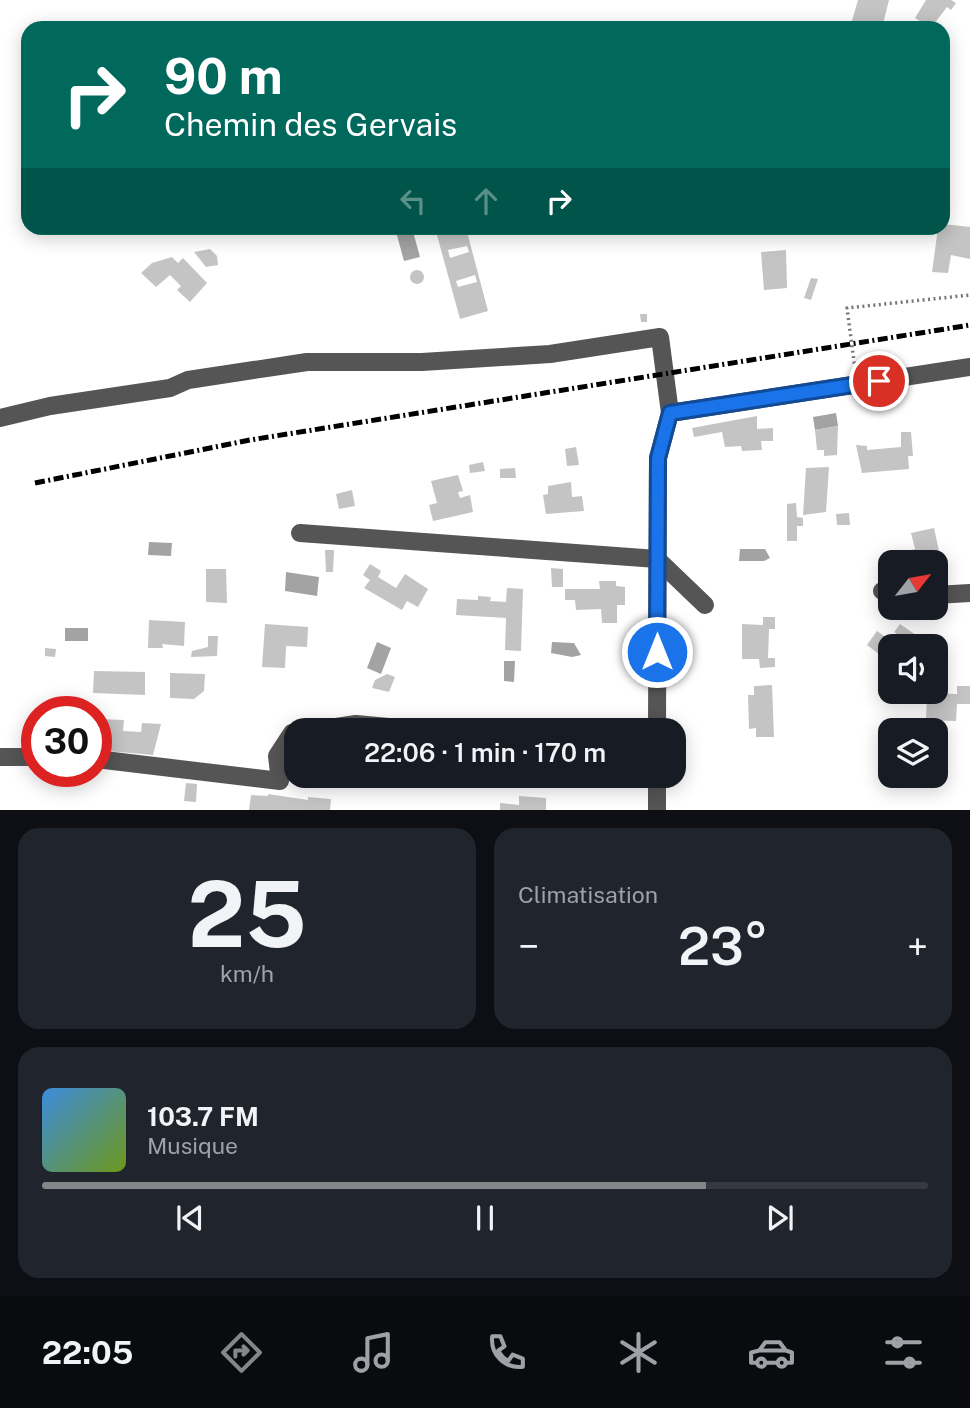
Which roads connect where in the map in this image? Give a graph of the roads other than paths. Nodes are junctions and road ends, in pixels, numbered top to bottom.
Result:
1 (970, 367) edge
2 (670, 413) junction
3 (0, 418) edge
4 (300, 533) dead end
5 (657, 559) junction
6 (970, 593) edge
7 (948, 594) edge
8 (705, 605) dead end
9 (657, 718) edge
10 (284, 745) edge
11 (0, 757) edge
12 (21, 757) edge
13 (112, 761) edge
14 (657, 788) edge
15 (657, 810) edge

1 - 2 street
2 - 3 street
2 - 5 street
4 - 5 street
5 - 8 street
5 - 9 street
6 - 7 street
10 - 13 street
11 - 12 street
14 - 15 street

